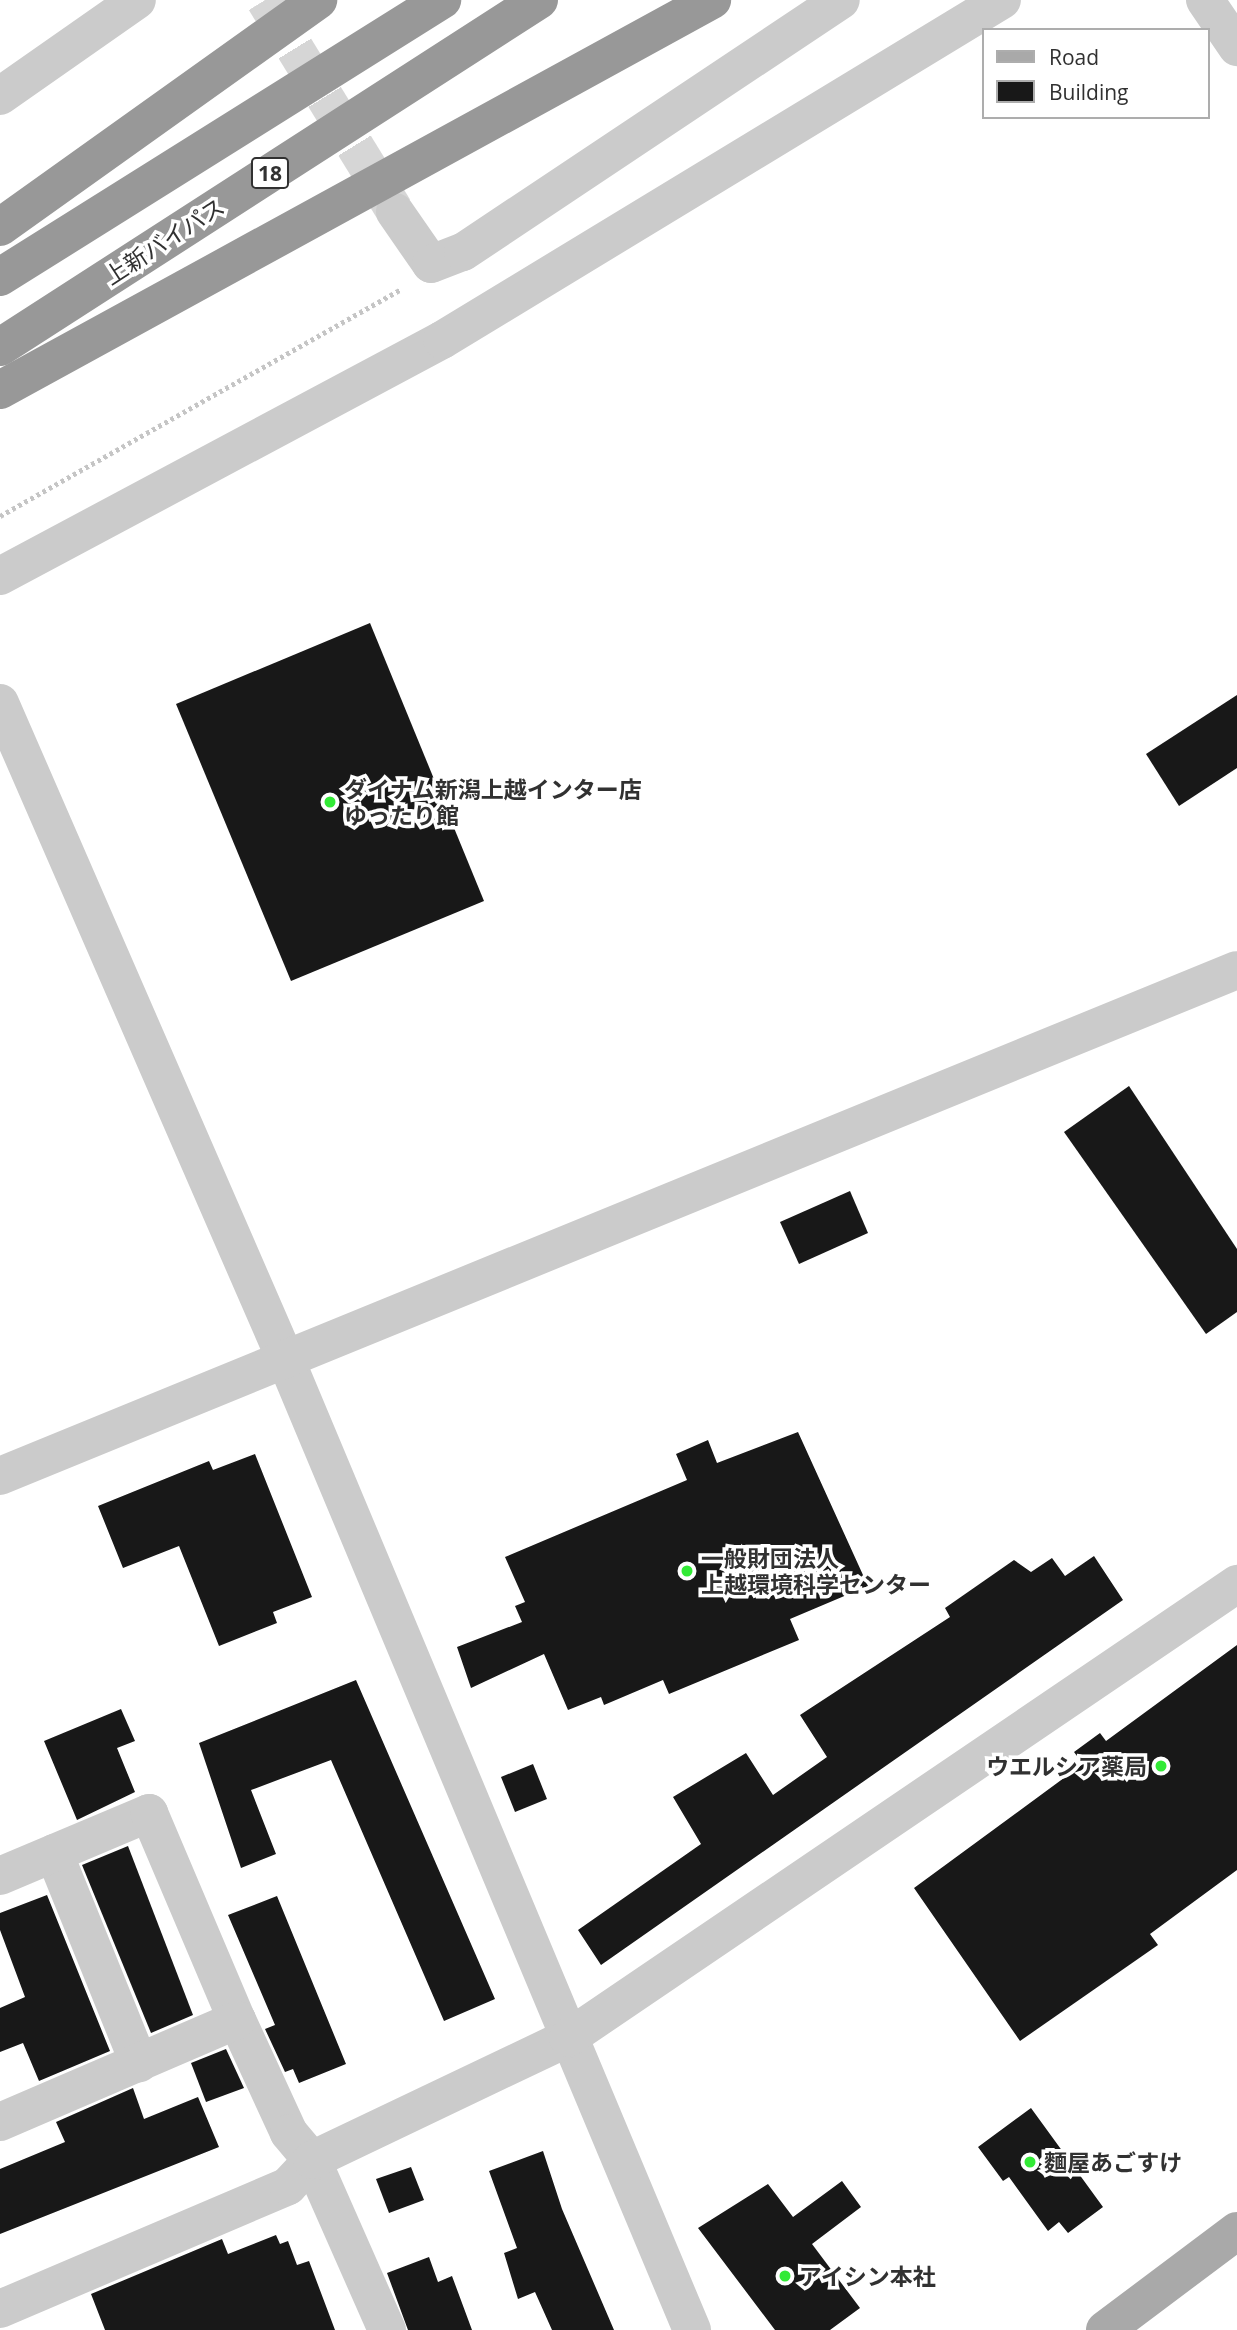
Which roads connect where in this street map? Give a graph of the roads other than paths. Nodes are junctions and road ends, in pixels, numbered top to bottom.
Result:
1 (137, 0) edge
2 (318, 0) edge
3 (442, 0) edge
4 (539, 0) edge
5 (712, 0) edge
6 (841, 0) edge
7 (1002, 0) edge
8 (1205, 0) edge
9 (1237, 47) edge
10 (0, 96) edge
11 (395, 212) tunnel mouth
12 (0, 227) edge
13 (0, 277) edge
14 (0, 347) edge
15 (0, 390) edge
16 (0, 576) edge
17 (0, 703) edge
18 (1237, 970) edge
19 (285, 1358) junction
20 (0, 1476) edge
21 (1237, 1584) edge
22 (54, 1853) junction
23 (0, 1876) edge
24 (237, 2020) junction
25 (568, 2038) junction
26 (139, 2063) junction
27 (0, 2122) edge
28 (312, 2160) junction
29 (1237, 2231) edge
30 (0, 2309) edge
31 (387, 2330) edge
32 (692, 2330) edge
33 (1105, 2330) edge

1 - 10 street
2 - 12 highway
3 - 13 highway, 18
4 - 14 highway, 上新バイパス / 18
5 - 15 highway
6 - 11 street
7 - 16 street
8 - 9 street
17 - 19 street
18 - 19 street
19 - 20 street
19 - 25 street
21 - 25 street
22 - 23 street
22 - 24 street
22 - 26 street
24 - 26 street
24 - 28 street
25 - 28 street
25 - 32 street
26 - 27 street
28 - 30 street
28 - 31 street
29 - 33 main road

